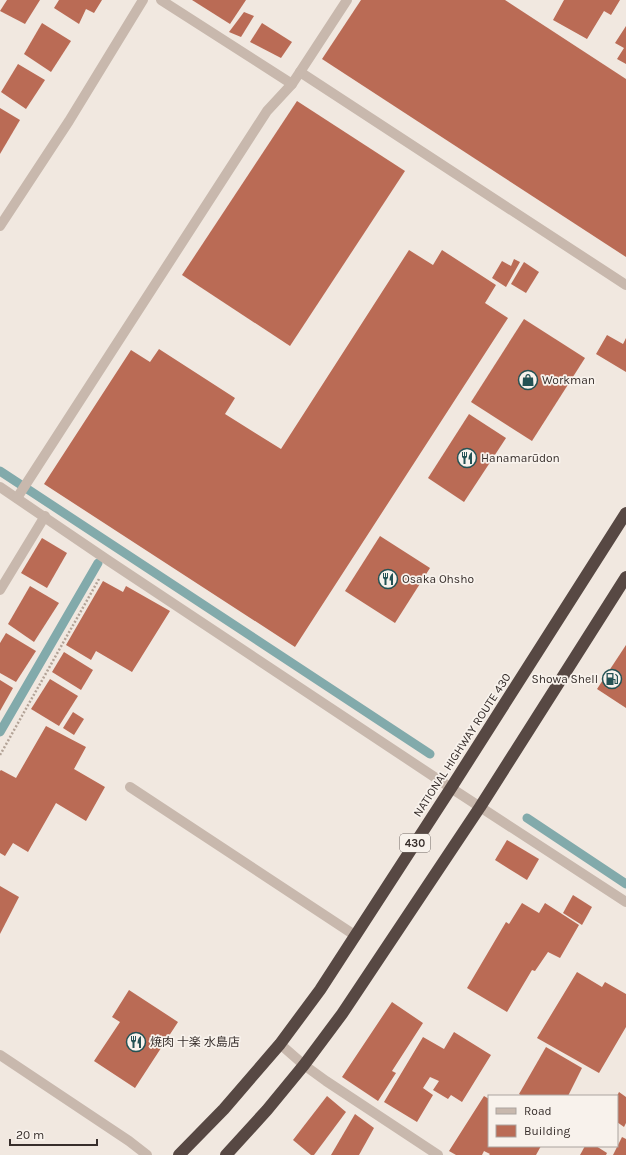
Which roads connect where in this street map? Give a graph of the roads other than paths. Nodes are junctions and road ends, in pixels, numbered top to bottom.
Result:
1 (143, 0) edge
2 (161, 0) edge
3 (347, 0) edge
4 (300, 72) junction
5 (292, 84) junction
6 (0, 226) edge
7 (626, 285) edge
8 (0, 487) edge
9 (19, 494) junction
10 (626, 513) edge
11 (45, 516) junction
12 (626, 577) edge
13 (0, 590) edge
14 (130, 787) dead end
15 (451, 788) junction
16 (480, 807) junction
17 (626, 902) edge
18 (356, 936) junction
19 (280, 1044) junction
20 (0, 1055) edge
21 (304, 1065) junction
22 (147, 1155) edge
23 (179, 1155) edge
24 (226, 1155) edge
25 (438, 1155) edge

1 - 6 street
2 - 5 street
3 - 4 street
4 - 5 street
4 - 7 street
5 - 9 street
8 - 9 street
9 - 11 street
10 - 15 highway, NATIONAL HIGHWAY ROUTE 430 / 430
11 - 13 street
11 - 15 street
12 - 16 highway, 430
14 - 18 street
15 - 16 street
15 - 18 highway, NATIONAL HIGHWAY ROUTE 430 / 430
16 - 17 street
16 - 21 highway, 430
18 - 19 highway, NATIONAL HIGHWAY ROUTE 430 / 430
19 - 21 street
19 - 23 highway, NATIONAL HIGHWAY ROUTE 430 / 430
20 - 22 street
21 - 24 highway, 430
21 - 25 street

